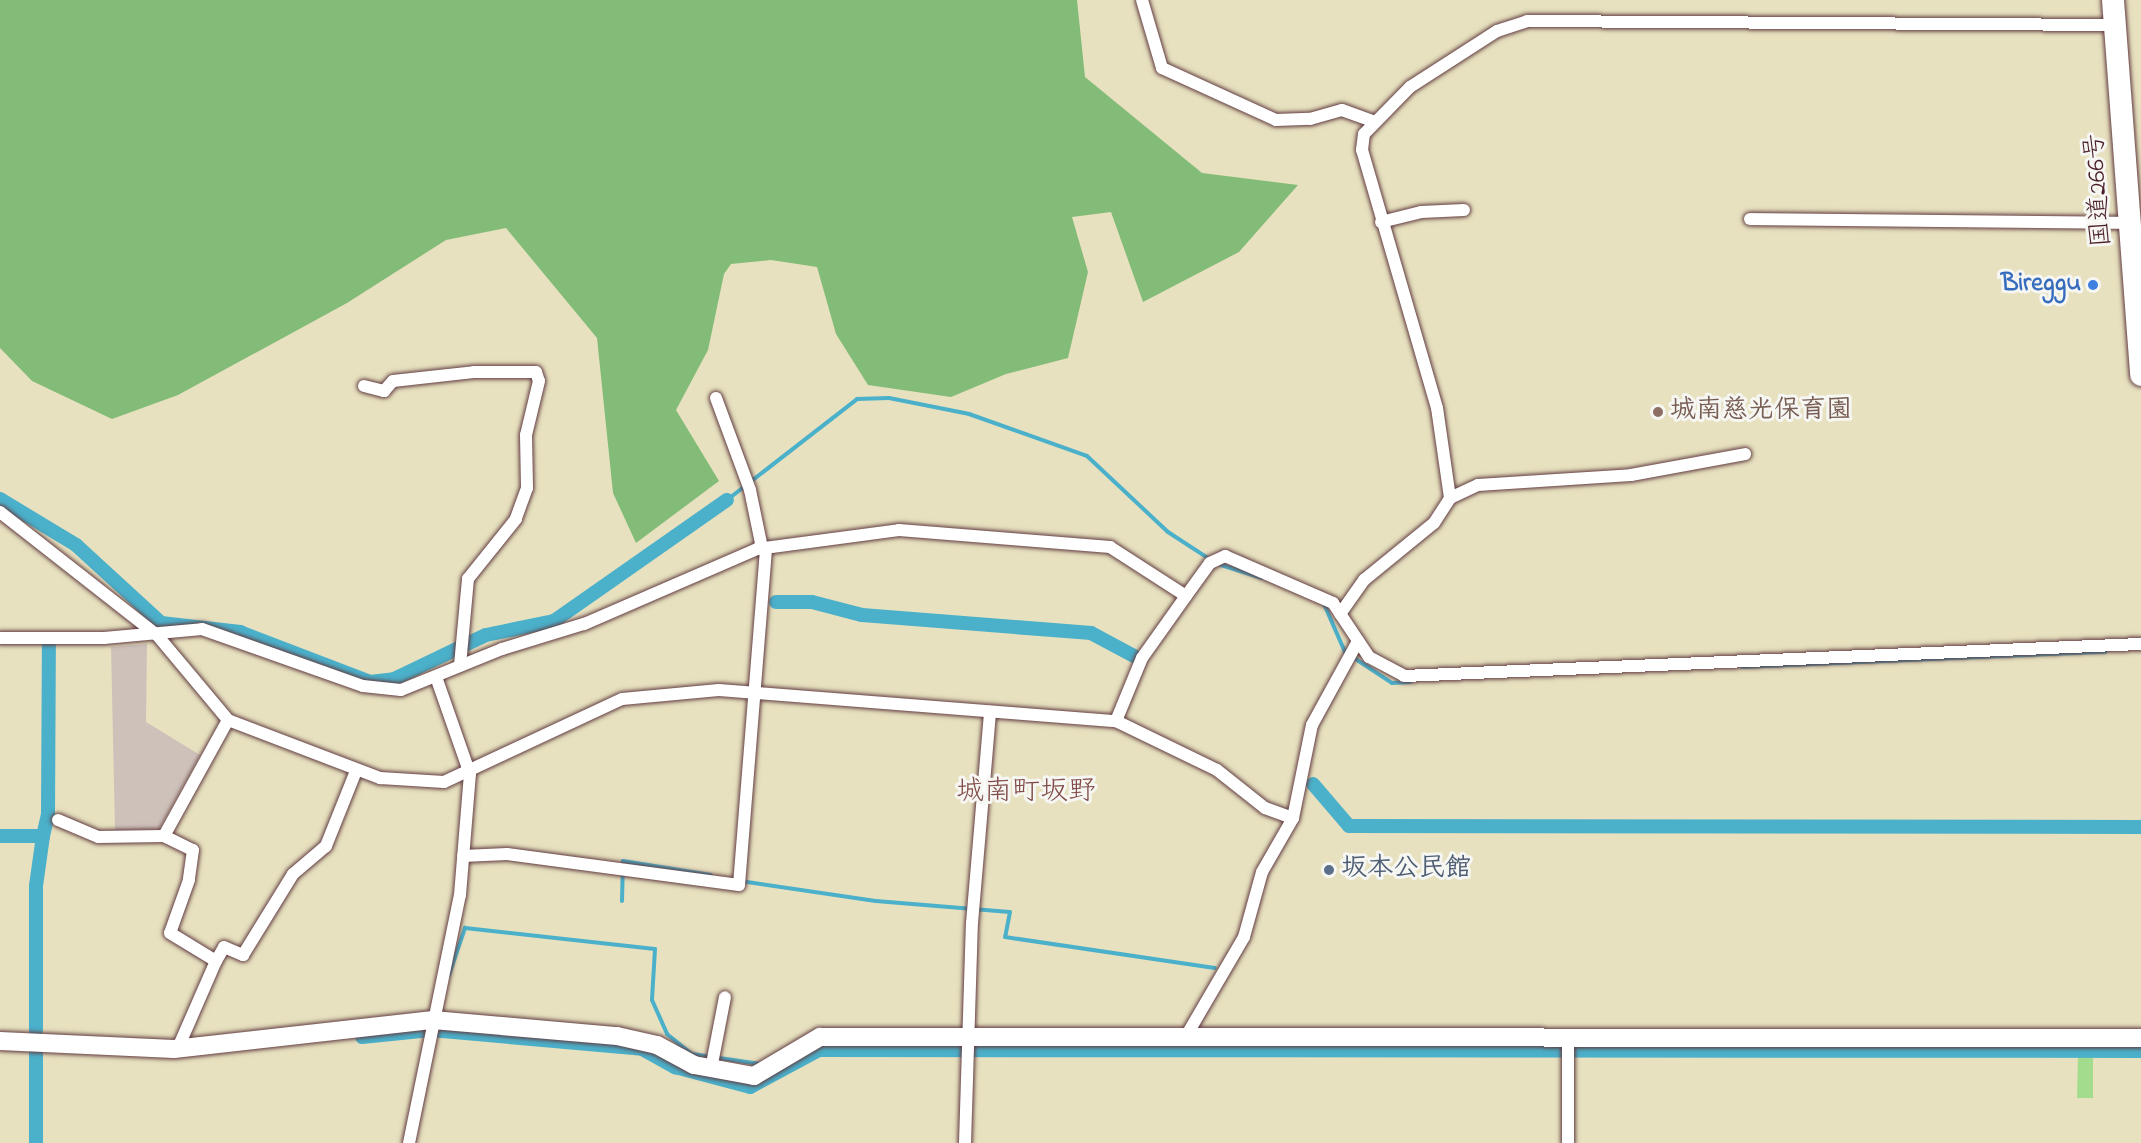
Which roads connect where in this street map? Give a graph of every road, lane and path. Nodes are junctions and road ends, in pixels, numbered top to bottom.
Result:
1 (1142, 0) edge
2 (2113, 0) edge
3 (2115, 25) junction
4 (1375, 122) junction
5 (1464, 210) dead end
6 (1750, 219) dead end
7 (1381, 222) junction
8 (2136, 223) edge
9 (2141, 375) edge
10 (364, 386) dead end
11 (716, 398) dead end
12 (1745, 454) dead end
13 (1450, 498) junction
14 (0, 512) edge
15 (764, 548) junction
16 (1186, 596) junction
17 (1340, 614) junction
18 (157, 635) junction
19 (0, 638) edge
20 (1358, 641) junction
21 (2141, 644) edge
22 (460, 666) junction
23 (436, 677) junction
24 (757, 693) junction
25 (990, 712) junction
26 (228, 720) junction
27 (1116, 721) junction
28 (356, 771) junction
29 (470, 774) junction
30 (1293, 818) junction
31 (58, 820) dead end
32 (164, 836) junction
33 (463, 856) junction
34 (216, 961) junction
35 (725, 997) dead end
36 (433, 1020) junction
37 (1185, 1038) junction
38 (2141, 1038) edge
39 (967, 1039) junction
40 (1568, 1040) junction
41 (0, 1041) edge
42 (178, 1048) junction
43 (711, 1069) junction
44 (409, 1143) edge
45 (965, 1143) edge
46 (1568, 1143) edge

1 - 4 street
2 - 3 highway, 国道266号
3 - 4 street
3 - 8 highway, 国道266号
4 - 7 street
5 - 7 street
6 - 8 street
7 - 13 street
8 - 9 highway, 国道266号
10 - 22 street
11 - 15 street
12 - 13 street
13 - 17 street
14 - 18 street
15 - 16 street
15 - 22 street
15 - 24 street
16 - 17 street
16 - 27 street
17 - 20 street
18 - 19 street
18 - 23 street
18 - 26 street
20 - 21 street
20 - 30 street
22 - 23 street
23 - 29 street
24 - 25 street
24 - 29 street
24 - 33 street
25 - 27 street
25 - 39 street
26 - 28 street
26 - 32 street
27 - 30 street
28 - 29 street
28 - 34 street
29 - 33 street
30 - 37 street
31 - 32 street
32 - 34 street
33 - 36 street
34 - 42 street
35 - 43 street
36 - 42 street
36 - 43 street
36 - 44 street
37 - 39 street
37 - 40 street
38 - 40 street
39 - 43 street
39 - 45 street
40 - 46 street
41 - 42 street

